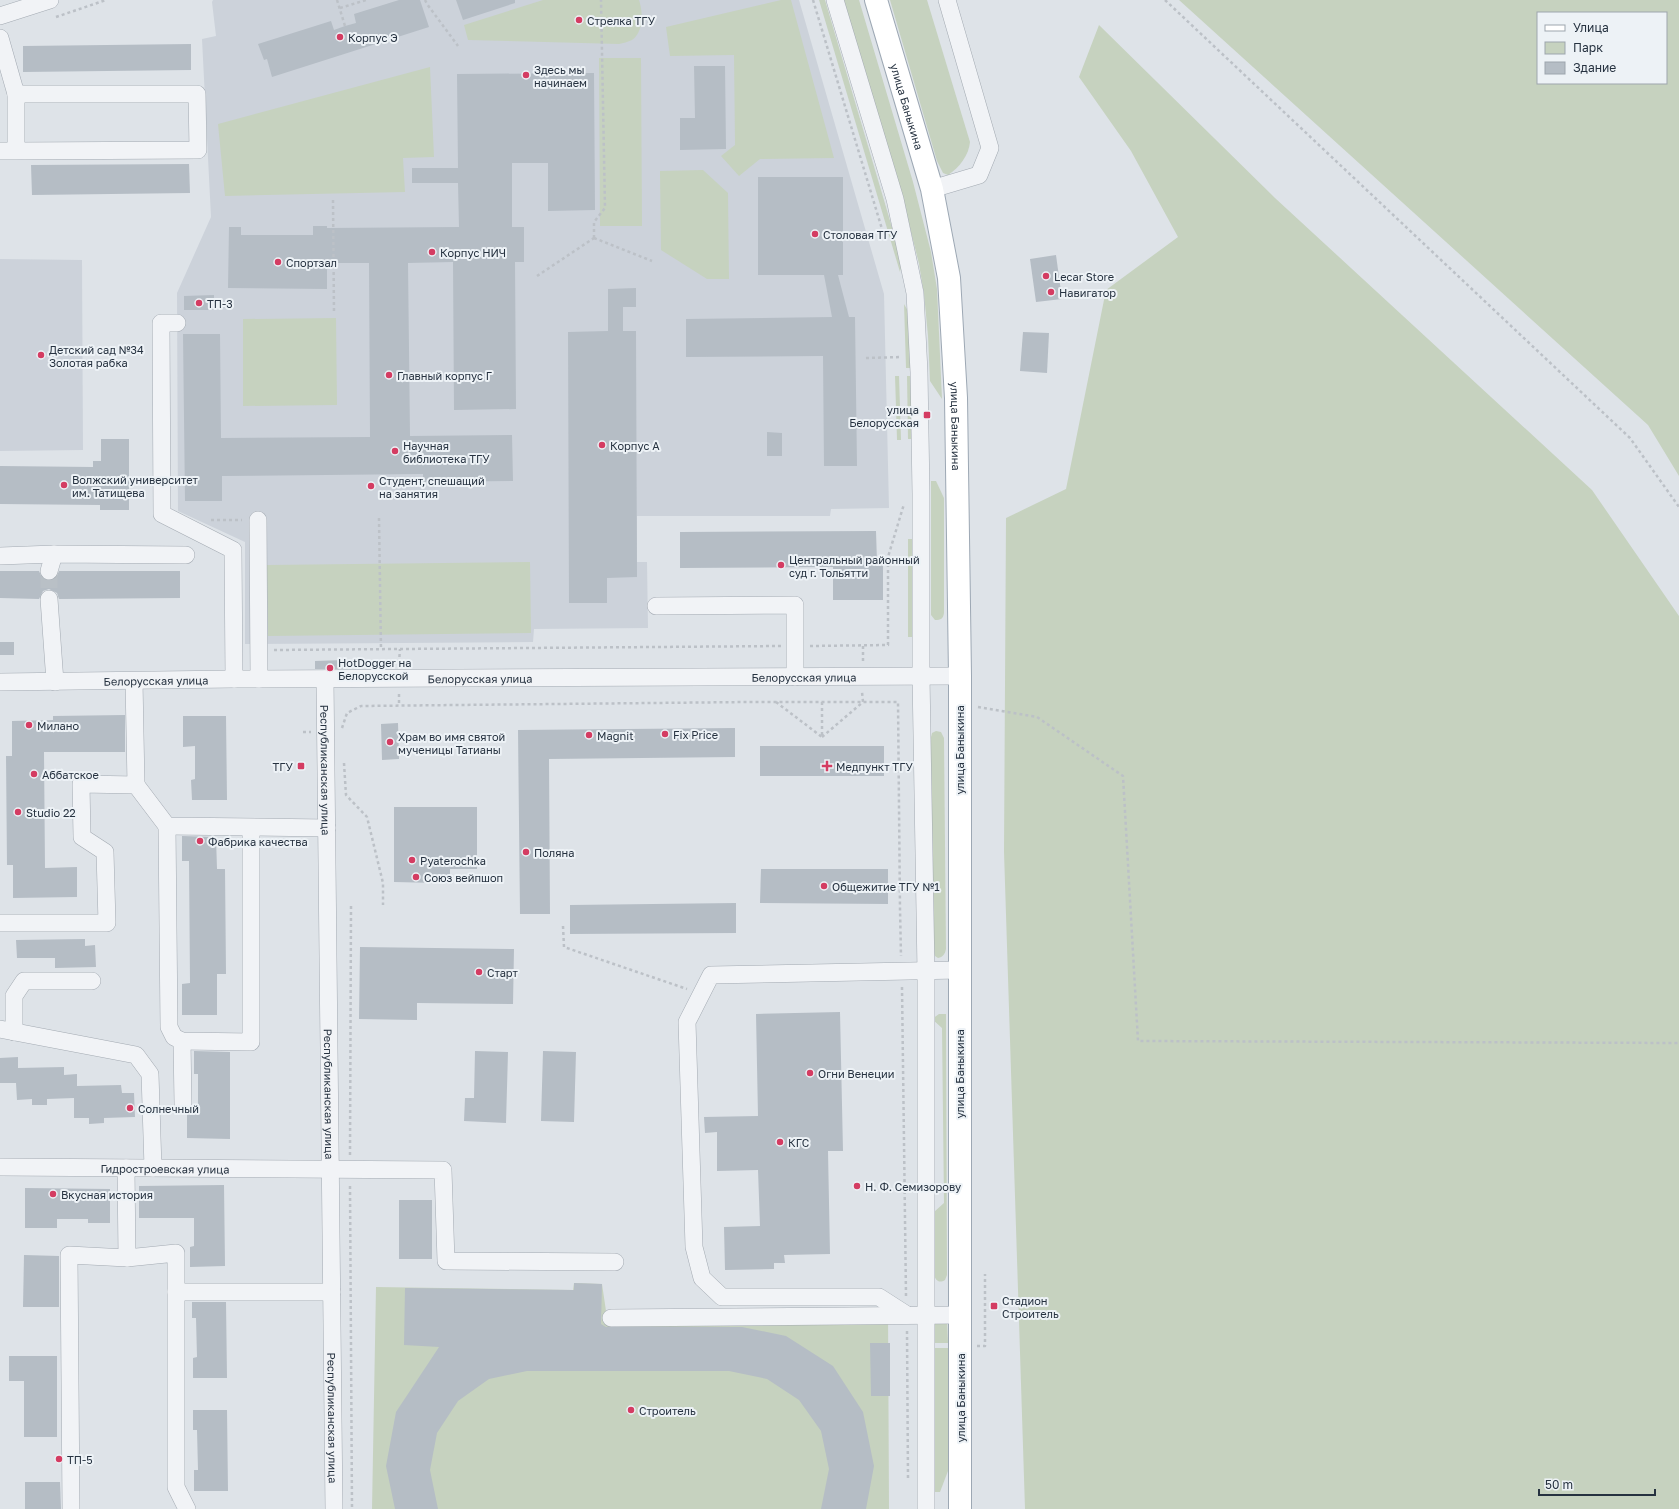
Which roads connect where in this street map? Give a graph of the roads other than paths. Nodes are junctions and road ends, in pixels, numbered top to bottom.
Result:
1 (50, 0) edge
2 (835, 0) edge
3 (876, 0) edge
4 (947, 0) edge
5 (0, 16) edge
6 (0, 38) edge
7 (16, 94) junction
8 (8, 151) edge
9 (932, 189) junction
10 (177, 323) dead end
11 (258, 520) dead end
12 (54, 554) junction
13 (186, 555) dead end
14 (0, 556) edge
15 (49, 572) tunnel mouth
16 (49, 599) tunnel mouth
17 (656, 606) dead end
18 (921, 676) junction
19 (960, 676) junction
20 (795, 677) junction
21 (234, 679) junction
22 (259, 679) junction
23 (325, 679) junction
24 (134, 680) junction
25 (0, 682) edge
26 (55, 682) junction
27 (136, 785) junction
28 (166, 826) junction
29 (251, 828) junction
30 (327, 828) junction
31 (0, 923) edge
32 (959, 970) junction
33 (926, 971) junction
34 (92, 980) dead end
35 (7, 1031) edge
36 (182, 1041) junction
37 (183, 1104) dead end
38 (0, 1167) edge
39 (126, 1168) junction
40 (153, 1168) junction
41 (330, 1169) junction
42 (128, 1258) junction
43 (615, 1262) dead end
44 (176, 1292) junction
45 (332, 1292) junction
46 (907, 1315) junction
47 (926, 1315) junction
48 (960, 1315) junction
49 (611, 1318) dead end
50 (71, 1509) edge
51 (187, 1509) edge
52 (334, 1509) edge
53 (926, 1509) edge
54 (960, 1509) edge

1 - 5 street
2 - 18 street
3 - 9 main road, улица Баныкина
4 - 9 street
6 - 7 street
7 - 8 street
7 - 8 street
9 - 19 main road, улица Баныкина
10 - 21 street
11 - 22 street
12 - 13 street
12 - 14 street
12 - 15 street
16 - 26 street
17 - 20 street
18 - 19 street, Белорусская улица
18 - 20 street, Белорусская улица
18 - 33 street
19 - 32 main road, улица Баныкина
20 - 23 street, Белорусская улица
21 - 22 street, Белорусская улица
21 - 24 street, Белорусская улица
22 - 23 street, Белорусская улица
23 - 30 street, Республиканская улица
24 - 26 street, Белорусская улица
24 - 27 street
25 - 26 street, Белорусская улица
27 - 28 street
27 - 31 street
28 - 29 street
28 - 36 street
29 - 30 street
29 - 36 street
30 - 41 street, Республиканская улица
32 - 33 street
32 - 48 main road, улица Баныкина
33 - 46 street
33 - 47 street
34 - 35 street
35 - 40 street
36 - 37 street
38 - 39 street, Гидростроевская улица
39 - 40 street, Гидростроевская улица
39 - 42 street
40 - 41 street, Гидростроевская улица
41 - 43 street, Гидростроевская улица
41 - 45 street, Республиканская улица
42 - 44 street
42 - 50 street
44 - 45 street
44 - 51 street
45 - 52 street, Республиканская улица
46 - 47 street
46 - 49 street
47 - 48 street
47 - 53 street
48 - 54 main road, улица Баныкина

